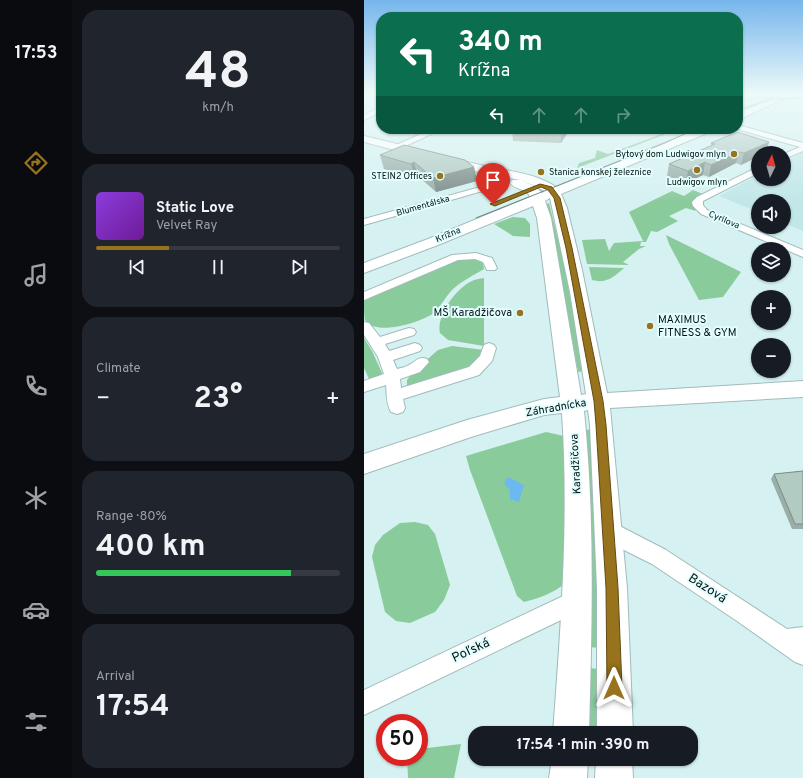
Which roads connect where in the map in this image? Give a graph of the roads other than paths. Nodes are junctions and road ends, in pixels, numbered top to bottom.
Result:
1 (746, 129) edge
2 (426, 134) edge
3 (672, 134) edge
4 (695, 134) edge
5 (364, 139) edge
6 (803, 146) edge
7 (396, 147) junction
8 (791, 153) edge
9 (751, 174) edge
10 (486, 180) junction
11 (541, 191) junction
12 (496, 215) junction
13 (544, 218) junction
14 (364, 222) edge
15 (803, 254) edge
16 (364, 255) edge
17 (364, 268) edge
18 (491, 268) dead end
19 (364, 296) edge
20 (364, 326) edge
21 (408, 332) dead end
22 (378, 342) junction
23 (415, 348) dead end
24 (489, 348) dead end
25 (384, 358) junction
26 (422, 362) dead end
27 (392, 377) junction
28 (364, 387) edge
29 (803, 389) edge
30 (585, 402) junction
31 (364, 464) edge
32 (608, 529) junction
33 (578, 600) junction
34 (794, 639) edge
35 (803, 654) edge
36 (364, 703) edge
37 (571, 726) edge
38 (615, 726) edge
39 (569, 766) edge
40 (614, 766) edge
41 (568, 778) edge
42 (614, 778) edge

1 - 6 street
2 - 7 street
3 - 11 street, Krížna
4 - 11 street, Krížna
5 - 7 street
6 - 8 street
7 - 10 street
9 - 15 street, Cyrilova
10 - 11 street
10 - 14 street, Blumentálska
11 - 12 street, Krížna
11 - 13 street, Karadžičova
11 - 16 street, Krížna
11 - 30 street, Karadžičova
12 - 13 street
12 - 17 street, Krížna
13 - 30 street, Karadžičova
18 - 19 street
20 - 22 street
21 - 22 street
22 - 25 street
23 - 25 street
24 - 27 street
25 - 27 street
26 - 27 street
27 - 28 street
29 - 30 street, Záhradnícka
30 - 31 street, Záhradnícka
30 - 32 street, Karadžičova
30 - 33 street, Karadžičova
32 - 34 street, Bazová
32 - 38 street, Karadžičova
33 - 36 street, Poľská
33 - 37 street, Karadžičova
34 - 35 street, Bazová
39 - 41 street
40 - 42 street

